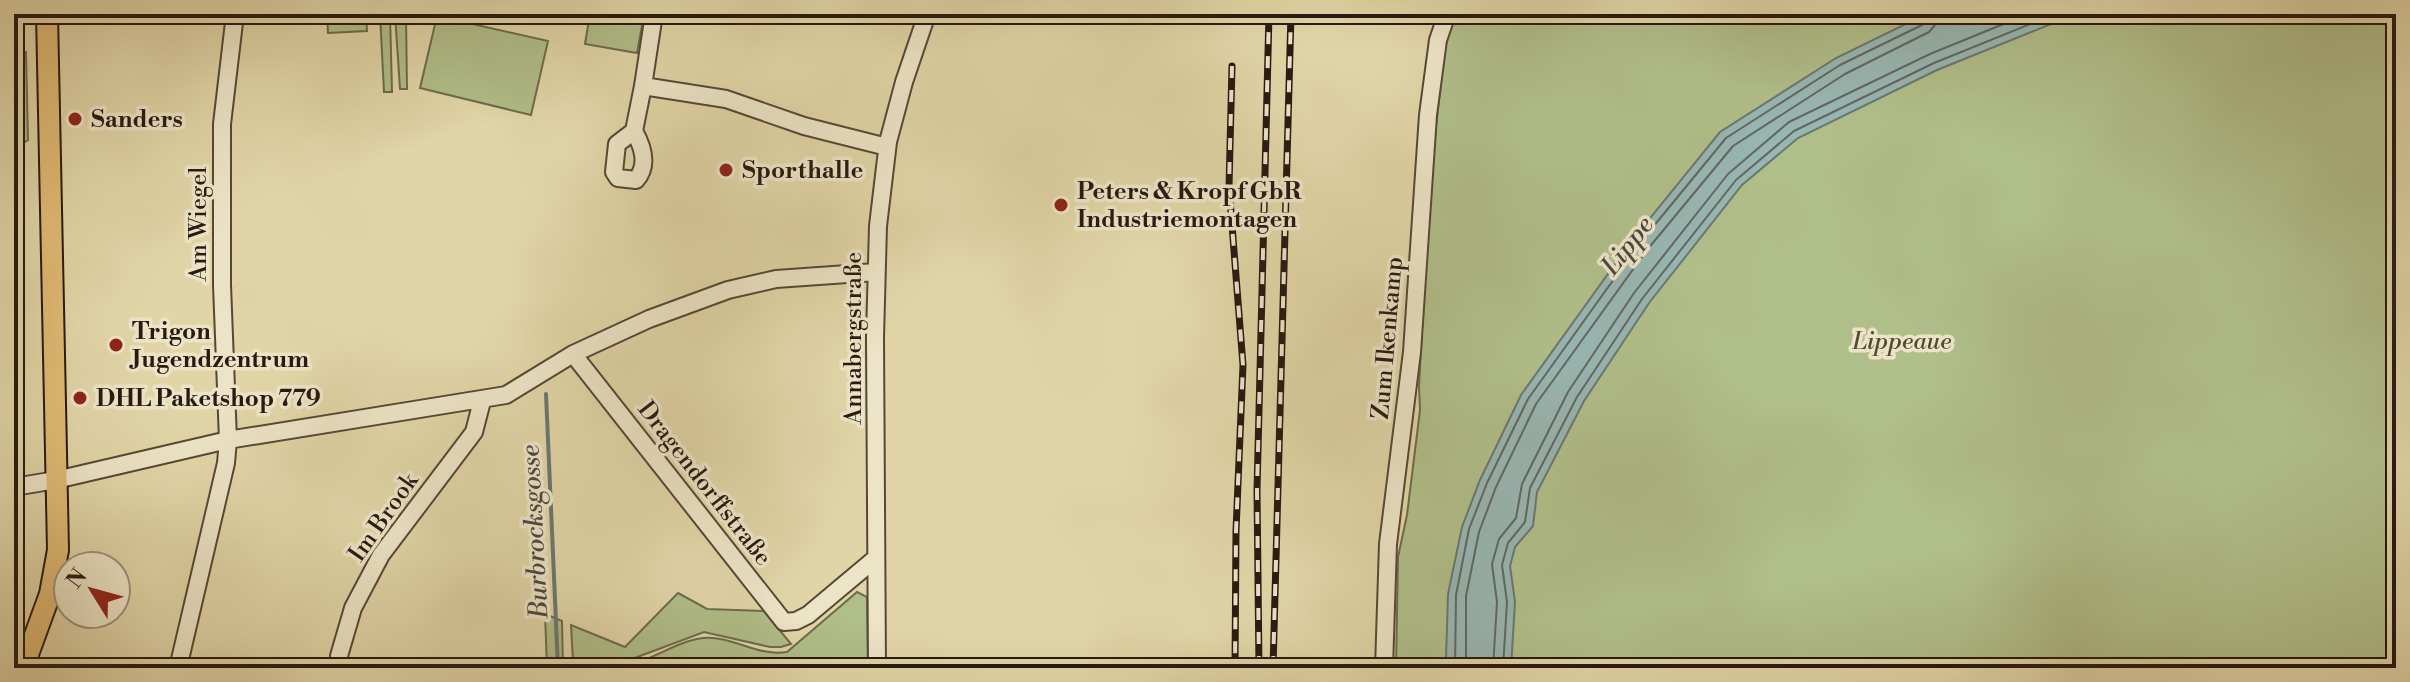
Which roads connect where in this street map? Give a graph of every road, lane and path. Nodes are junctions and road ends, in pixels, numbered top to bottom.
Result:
1 (47, 14) edge
2 (235, 14) edge
3 (654, 14) edge
4 (927, 14) edge
5 (1447, 14) edge
6 (643, 86) junction
7 (634, 131) dead end
8 (887, 147) junction
9 (876, 272) junction
10 (573, 354) junction
11 (482, 401) junction
12 (228, 440) junction
13 (56, 480) junction
14 (14, 487) edge
15 (876, 558) junction
16 (23, 668) edge
17 (178, 668) edge
18 (338, 668) edge
19 (877, 668) edge
20 (1384, 668) edge

1 - 13 main road
2 - 12 street, Am Wiegel
3 - 6 street
4 - 8 street, Annabergstraße
5 - 20 street, Zum Ikenkamp
6 - 7 street
6 - 8 street
8 - 9 street, Annabergstraße
9 - 10 street
9 - 15 street, Annabergstraße
10 - 11 street
10 - 15 street, Dragendorffstraße
11 - 12 street
11 - 18 street, Im Brook
12 - 13 street
12 - 17 street, Am Wiegel
13 - 14 street
13 - 16 main road
15 - 19 street, Annabergstraße

